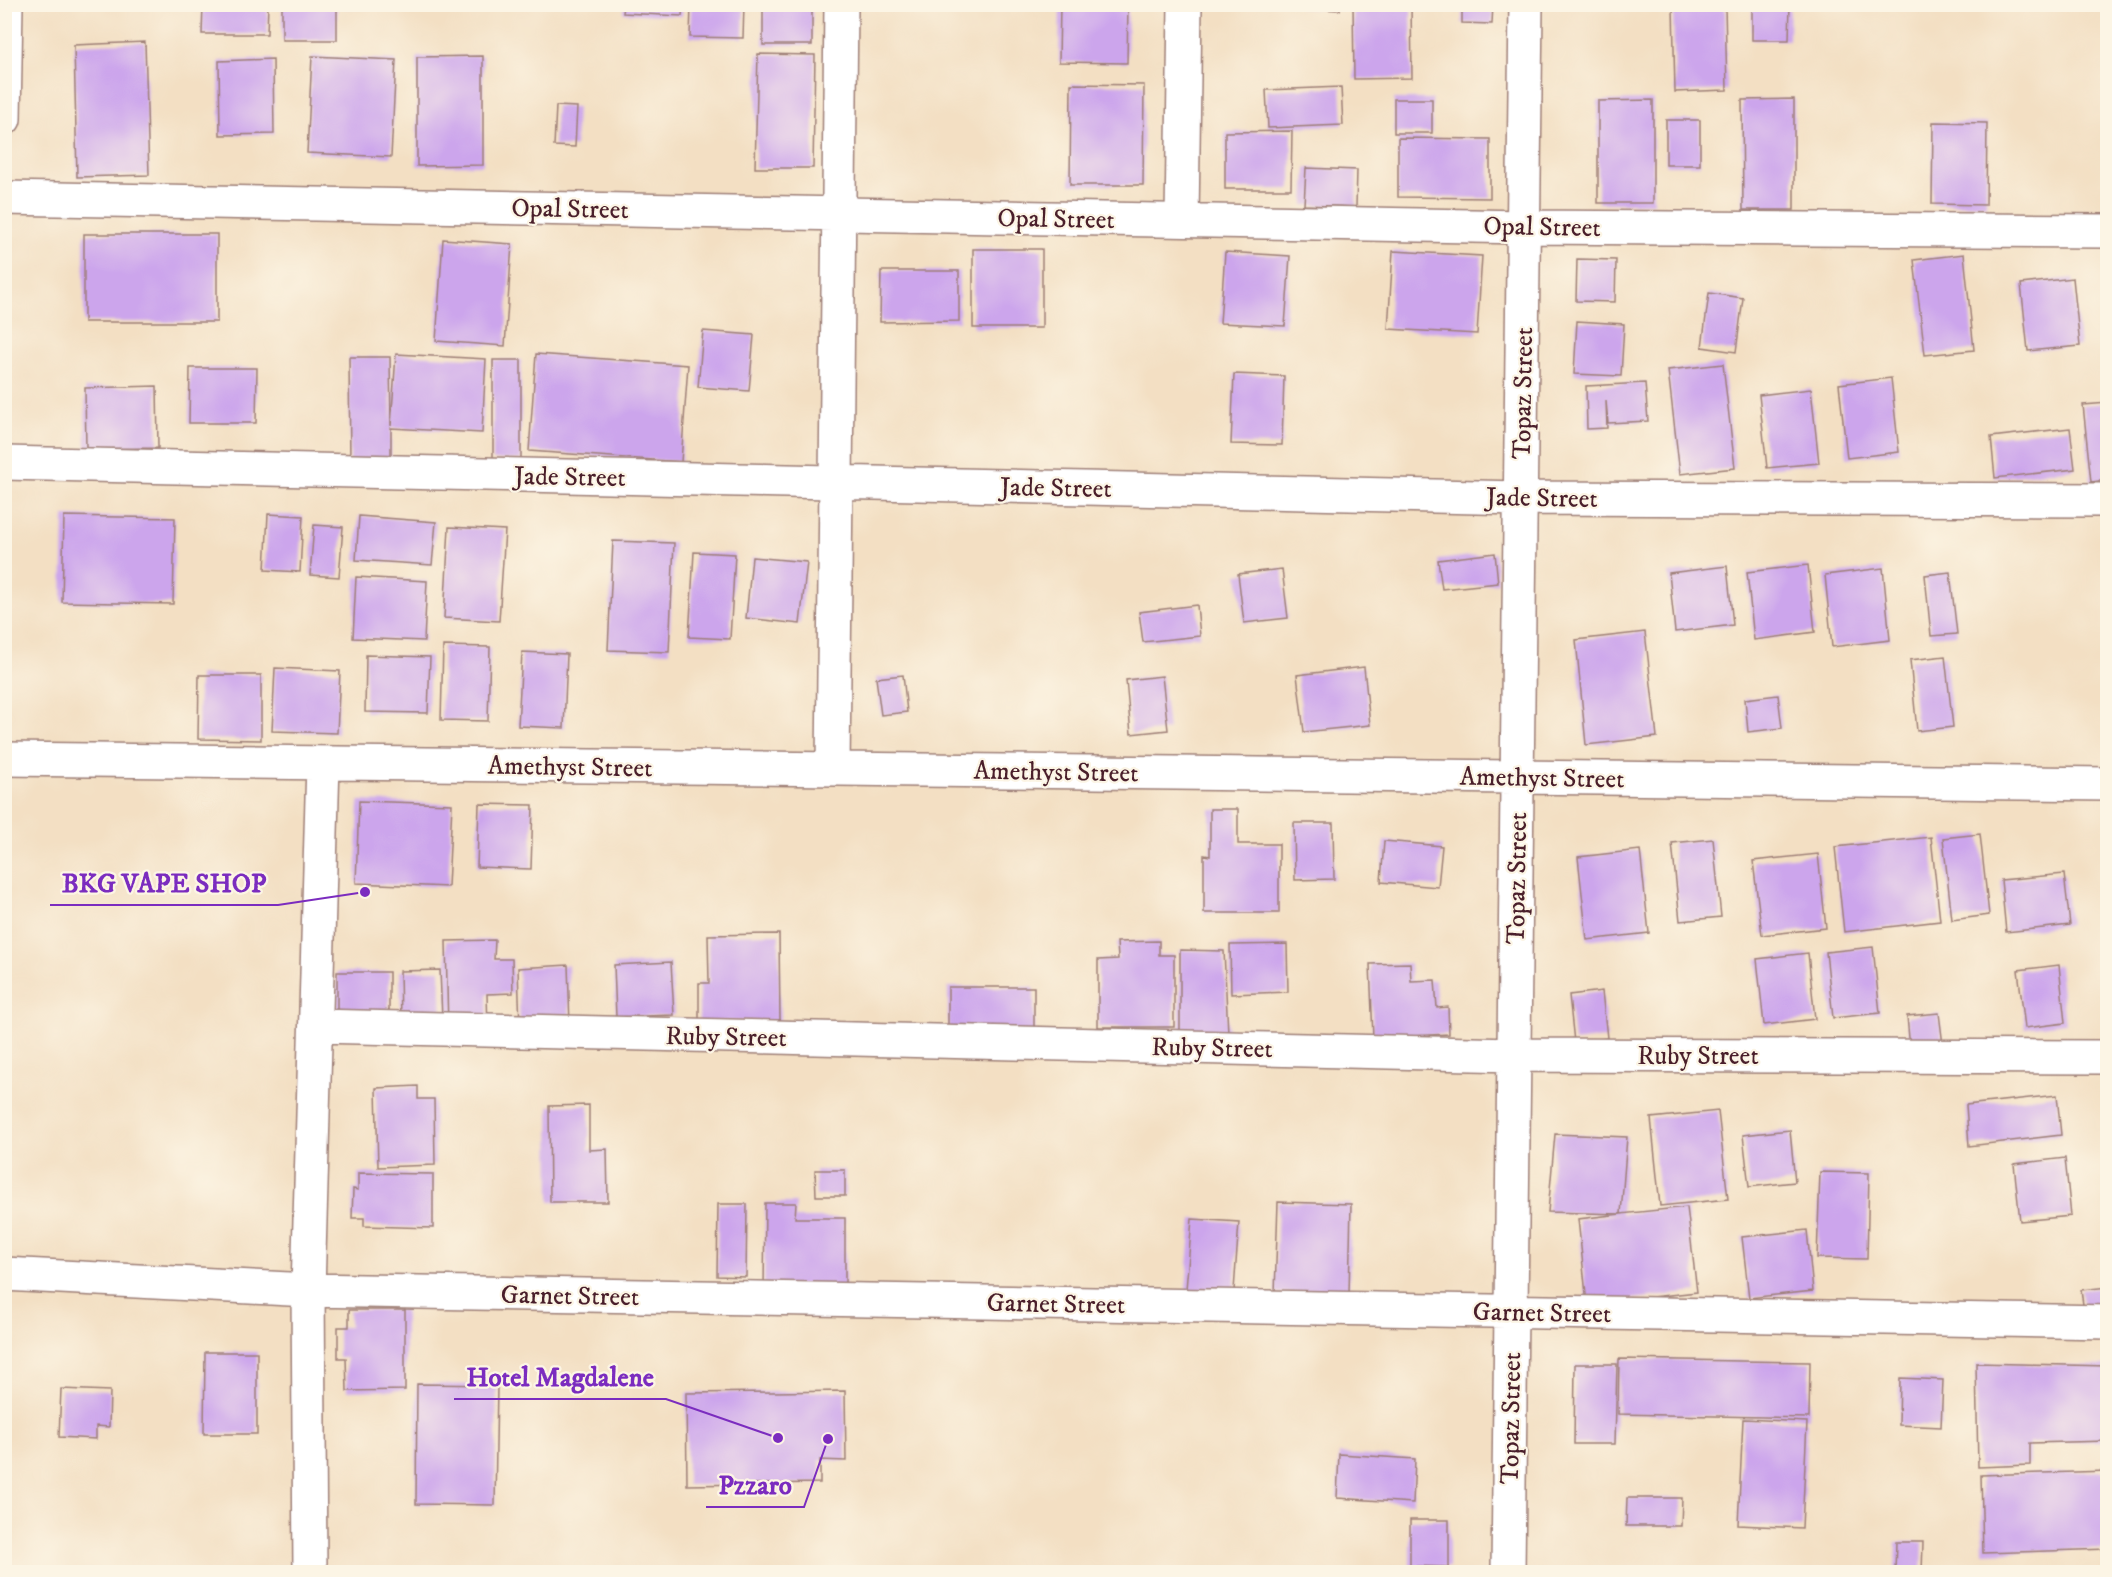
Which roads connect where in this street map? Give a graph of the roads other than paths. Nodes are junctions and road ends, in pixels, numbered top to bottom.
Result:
1 (6, 4) edge
2 (841, 4) edge
3 (1185, 4) edge
4 (1526, 4) edge
5 (4, 119) edge
6 (4, 198) edge
7 (839, 213) junction
8 (1182, 220) junction
9 (1524, 227) junction
10 (2108, 231) edge
11 (4, 462) edge
12 (836, 482) junction
13 (1520, 498) junction
14 (2108, 500) edge
15 (4, 759) edge
16 (323, 763) junction
17 (833, 769) junction
18 (1517, 777) junction
19 (2108, 784) edge
20 (317, 1026) junction
21 (1514, 1055) junction
22 (2108, 1057) edge
23 (4, 1274) edge
24 (308, 1290) junction
25 (1512, 1311) junction
26 (2108, 1322) edge
27 (310, 1572) edge
28 (1508, 1572) edge

1 - 5 street
2 - 7 street
3 - 8 street
4 - 9 street, Topaz Street
6 - 7 street, Opal Street
7 - 8 street, Opal Street
7 - 12 street
8 - 9 street, Opal Street
9 - 10 street, Opal Street
9 - 13 street, Topaz Street
11 - 12 street, Jade Street
12 - 13 street, Jade Street
12 - 17 street
13 - 14 street, Jade Street
13 - 18 street, Topaz Street
15 - 16 street, Amethyst Street
16 - 17 street, Amethyst Street
16 - 20 street
17 - 18 street, Amethyst Street
18 - 19 street, Amethyst Street
18 - 21 street, Topaz Street
20 - 21 street, Ruby Street
20 - 24 street
21 - 22 street, Ruby Street
21 - 25 street, Topaz Street
23 - 24 street, Garnet Street
24 - 25 street, Garnet Street
24 - 27 street
25 - 26 street, Garnet Street
25 - 28 street, Topaz Street

